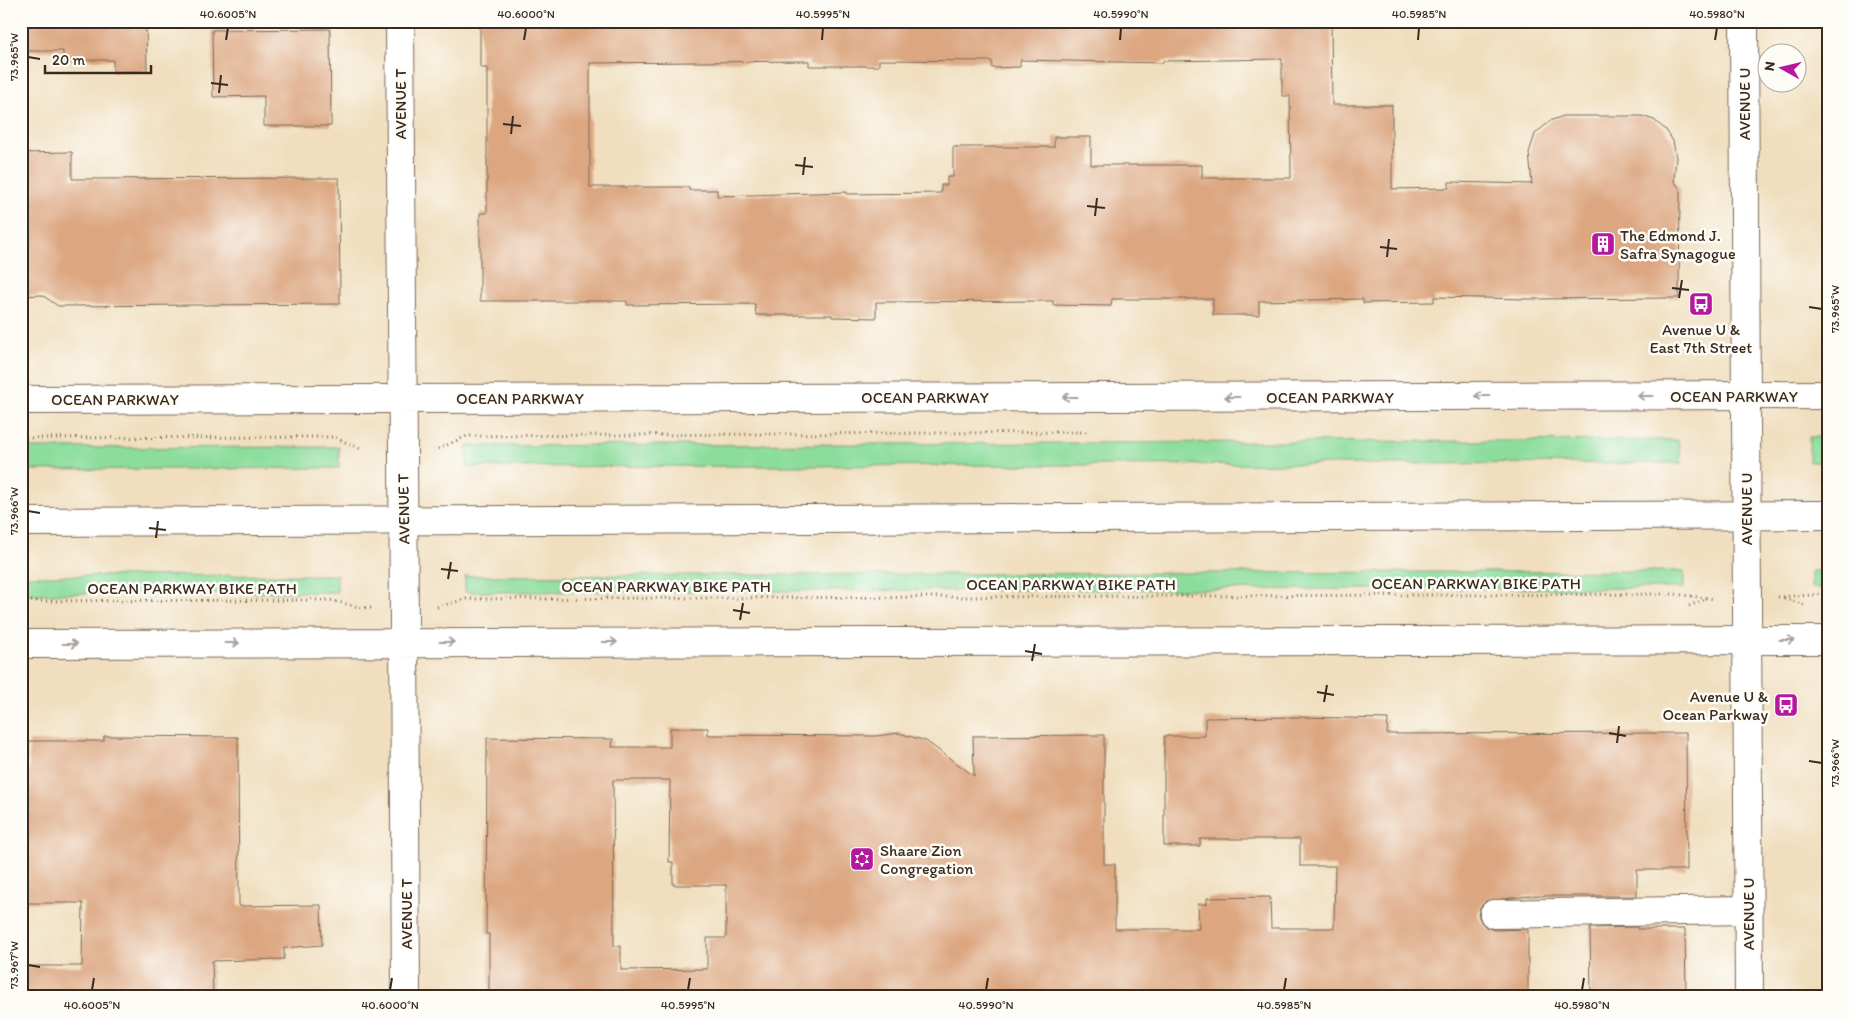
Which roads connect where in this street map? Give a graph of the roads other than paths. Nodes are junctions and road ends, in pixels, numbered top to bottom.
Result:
1 (400, 21) edge
2 (1744, 21) edge
3 (1746, 395) junction
4 (1828, 395) edge
5 (401, 398) junction
6 (21, 400) edge
7 (1746, 515) junction
8 (1828, 515) edge
9 (403, 520) junction
10 (21, 522) edge
11 (1747, 640) junction
12 (1828, 640) edge
13 (405, 642) junction
14 (21, 644) edge
15 (1748, 910) junction
16 (1494, 914) dead end
17 (406, 997) edge
18 (1748, 997) edge

1 - 5 street, AVENUE T
2 - 3 street, AVENUE U
3 - 4 street, OCEAN PARKWAY
3 -> 5 street, OCEAN PARKWAY
3 - 7 street, AVENUE U
5 - 6 street, OCEAN PARKWAY
5 - 9 street, AVENUE T
7 - 8 street
7 - 9 street
7 - 11 street, AVENUE U
9 - 10 street
9 - 13 street, AVENUE T
11 -> 12 street
13 -> 11 street
11 - 15 street, AVENUE U
14 -> 13 street
13 - 17 street, AVENUE T
15 - 16 street
15 - 18 street, AVENUE U

